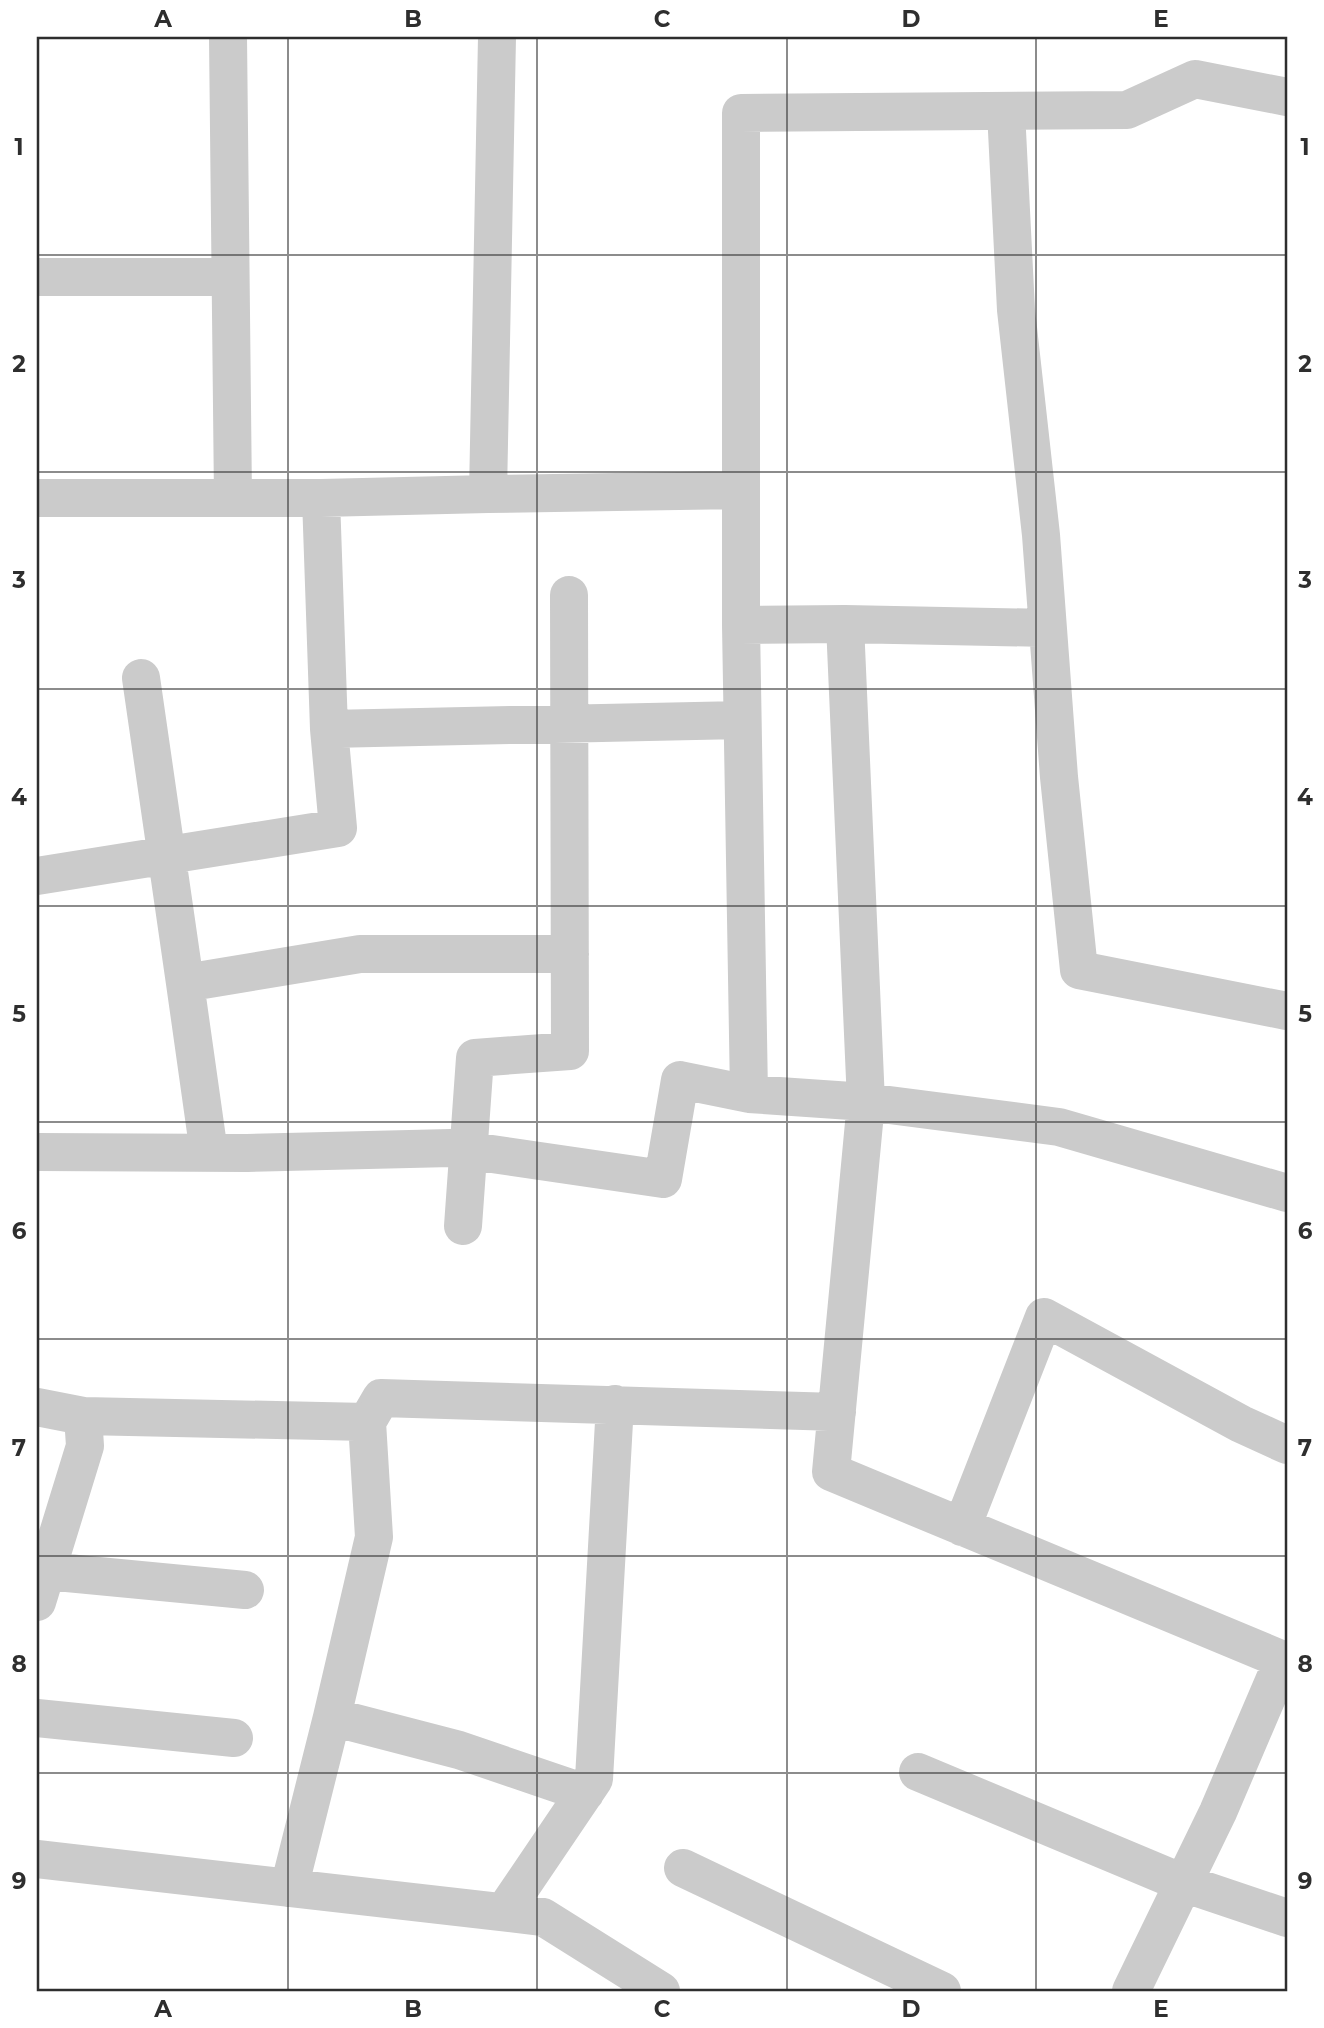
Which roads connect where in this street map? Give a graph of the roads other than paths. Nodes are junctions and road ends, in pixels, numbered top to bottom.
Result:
1 (228, 37) edge
2 (497, 37) edge
3 (1287, 97) edge
4 (1006, 111) junction
5 (37, 277) edge
6 (230, 277) junction
7 (741, 490) junction
8 (488, 494) junction
9 (37, 498) edge
10 (233, 498) junction
11 (321, 498) junction
12 (569, 595) dead end
13 (845, 624) junction
14 (741, 625) junction
15 (1048, 628) junction
16 (142, 678) dead end
17 (742, 720) junction
18 (569, 724) junction
19 (329, 729) junction
20 (167, 855) junction
21 (37, 876) edge
22 (570, 954) junction
23 (185, 983) junction
24 (1287, 1011) edge
25 (749, 1094) junction
26 (866, 1102) junction
27 (468, 1150) junction
28 (37, 1152) edge
29 (209, 1153) junction
30 (1287, 1193) edge
31 (463, 1226) dead end
32 (615, 1404) junction
33 (37, 1407) edge
34 (836, 1412) junction
35 (83, 1416) junction
36 (367, 1422) junction
37 (1287, 1446) edge
38 (962, 1527) junction
39 (43, 1565) edge
40 (245, 1590) dead end
41 (1286, 1658) edge
42 (332, 1717) junction
43 (37, 1718) edge
44 (234, 1738) dead end
45 (918, 1772) dead end
46 (585, 1793) junction
47 (37, 1859) edge
48 (683, 1868) dead end
49 (1183, 1883) junction
50 (289, 1888) junction
51 (504, 1912) junction
52 (1287, 1918) edge
53 (661, 1991) edge
54 (942, 1991) edge
55 (1131, 1991) edge

1 - 6 street
2 - 8 street
3 - 4 street
4 - 7 street
4 - 15 street
5 - 6 street
6 - 10 street
7 - 8 street
7 - 14 street
8 - 11 street
9 - 10 street
10 - 11 street
11 - 19 street
12 - 18 street
13 - 14 street
13 - 15 street
13 - 26 street
14 - 17 street
15 - 24 street
16 - 20 street
17 - 18 street
17 - 25 street
18 - 19 street
18 - 22 street
19 - 20 street
20 - 21 street
20 - 23 street
22 - 23 street
22 - 27 street
23 - 29 street
25 - 26 street
25 - 27 street
26 - 30 street
26 - 34 street
27 - 29 street
27 - 31 street
28 - 29 street
32 - 34 street
32 - 36 street
32 - 46 street
33 - 35 street
34 - 38 street
35 - 36 street
35 - 39 street
36 - 42 street
37 - 38 street
38 - 41 street
39 - 40 street
41 - 49 street
42 - 46 street
42 - 50 street
43 - 44 street
45 - 49 street
46 - 51 street
47 - 50 street
48 - 54 street
49 - 52 street
49 - 55 street
50 - 51 street
51 - 53 street

